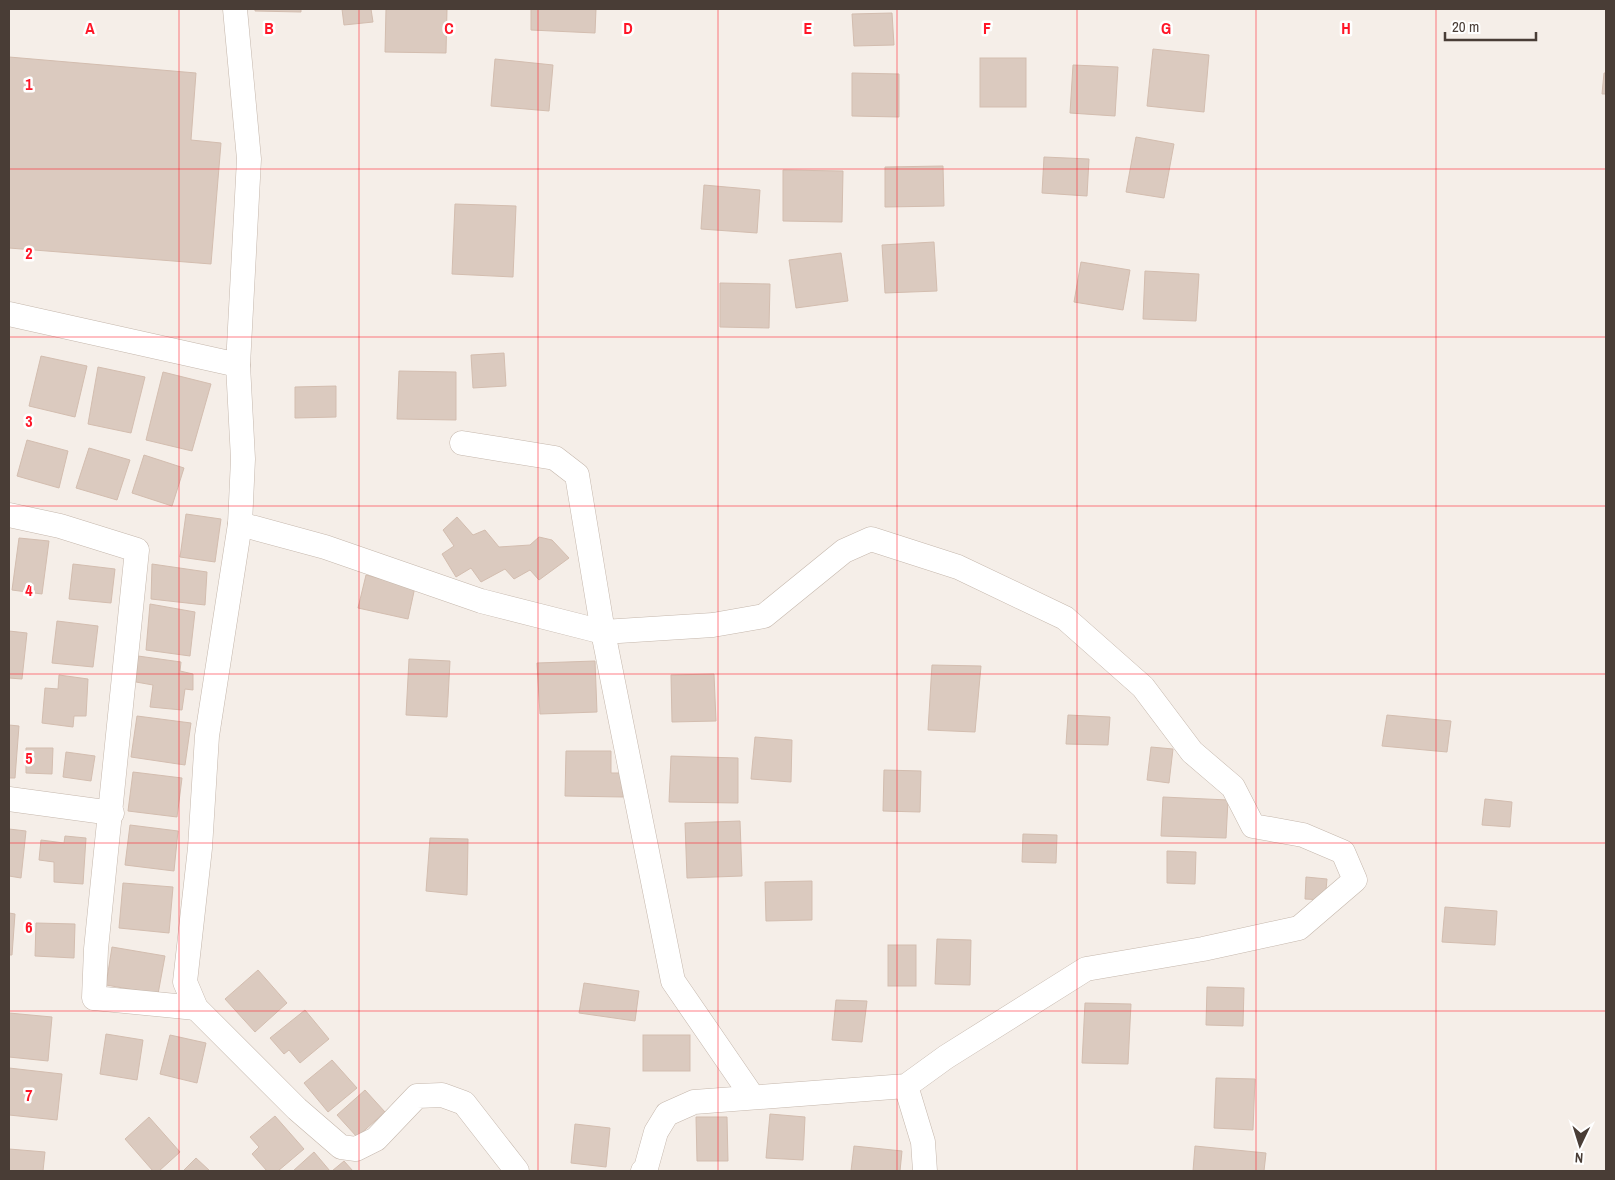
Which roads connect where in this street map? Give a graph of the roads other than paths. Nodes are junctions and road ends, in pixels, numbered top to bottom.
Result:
1 (235, 9) edge
2 (9, 314) edge
3 (238, 365) junction
4 (462, 444) dead end
5 (9, 515) edge
6 (240, 524) junction
7 (603, 632) junction
8 (9, 799) edge
9 (112, 813) junction
10 (196, 1008) junction
11 (906, 1086) junction
12 (752, 1096) junction
13 (516, 1171) edge
14 (643, 1171) edge
15 (925, 1171) edge

1 - 3 street
2 - 3 street
3 - 6 street
4 - 7 street
5 - 9 street
6 - 7 street
6 - 10 street
7 - 11 street
7 - 12 street
8 - 9 street
9 - 10 street
10 - 13 street
11 - 12 street
11 - 15 street
12 - 14 street

